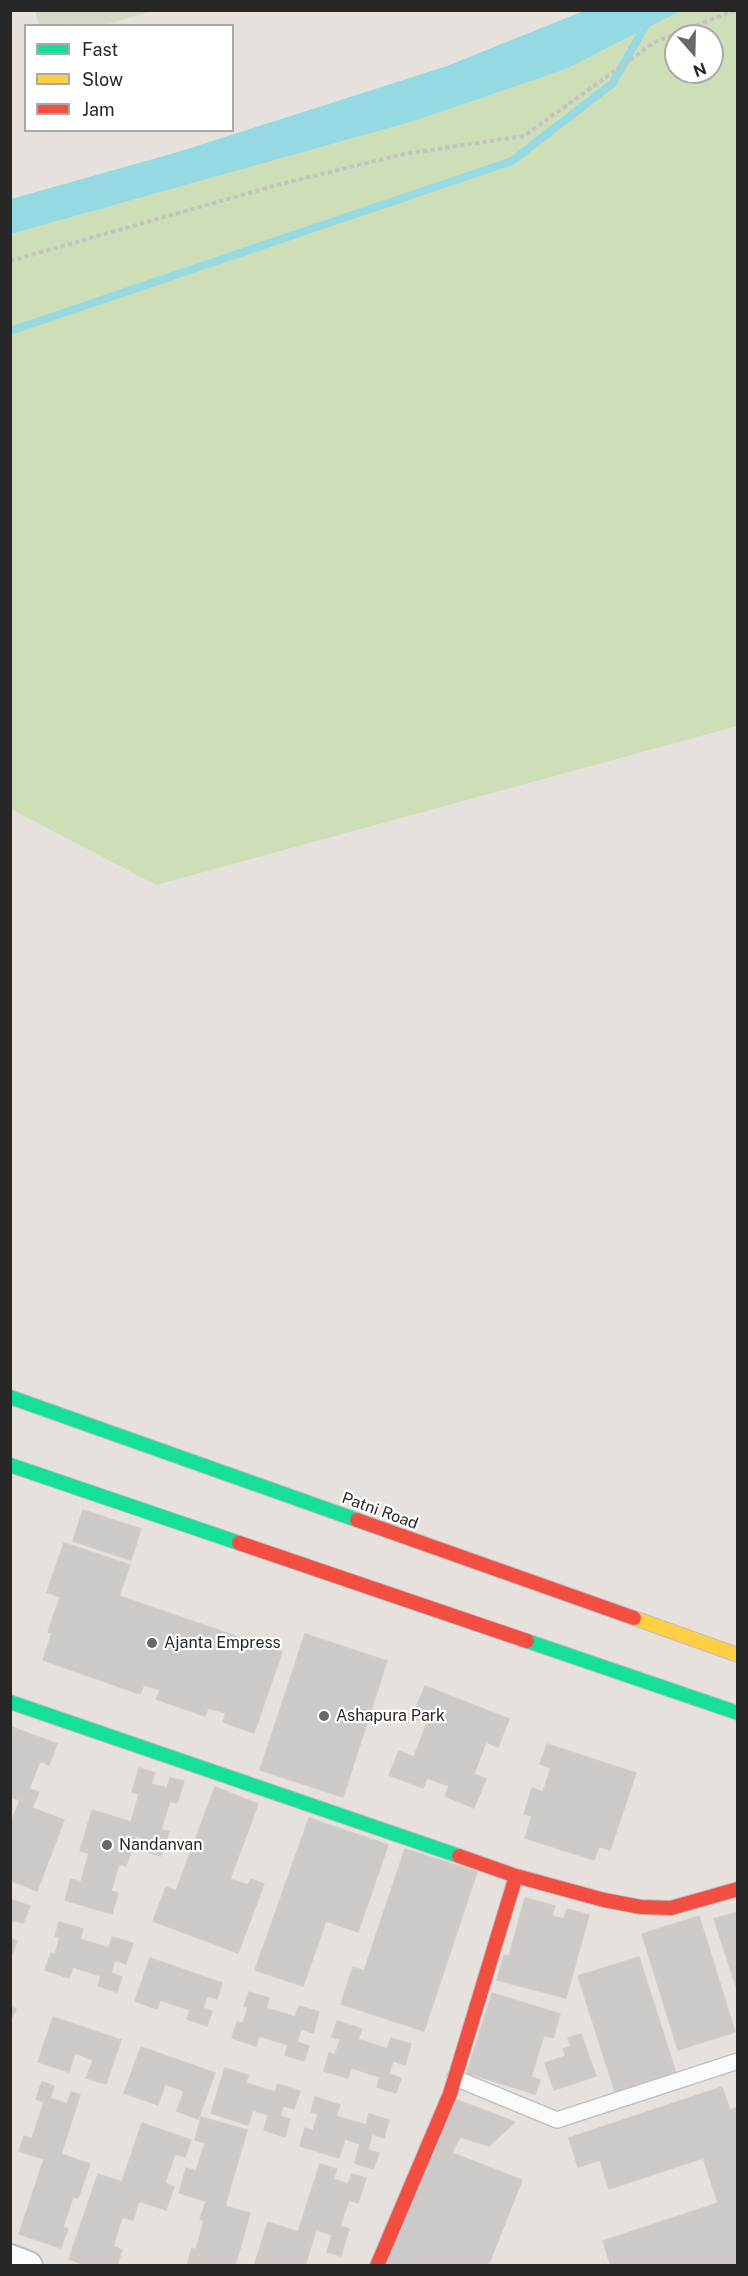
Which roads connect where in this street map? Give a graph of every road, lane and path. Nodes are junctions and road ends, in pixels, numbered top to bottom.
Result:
1 (735, 10) edge
2 (10, 261) edge
3 (10, 1398) edge
4 (10, 1465) edge
5 (738, 1655) edge
6 (10, 1702) edge
7 (738, 1713) edge
8 (516, 1876) junction
9 (738, 1889) edge
10 (738, 2061) edge
11 (455, 2078) junction
12 (10, 2259) edge
13 (28, 2265) edge
14 (377, 2265) edge

1 - 2 path
3 - 5 main road, Patni Road
4 - 7 main road
6 - 8 main road
8 - 9 main road
8 - 11 main road
10 - 11 lane
11 - 14 main road
12 - 13 street

